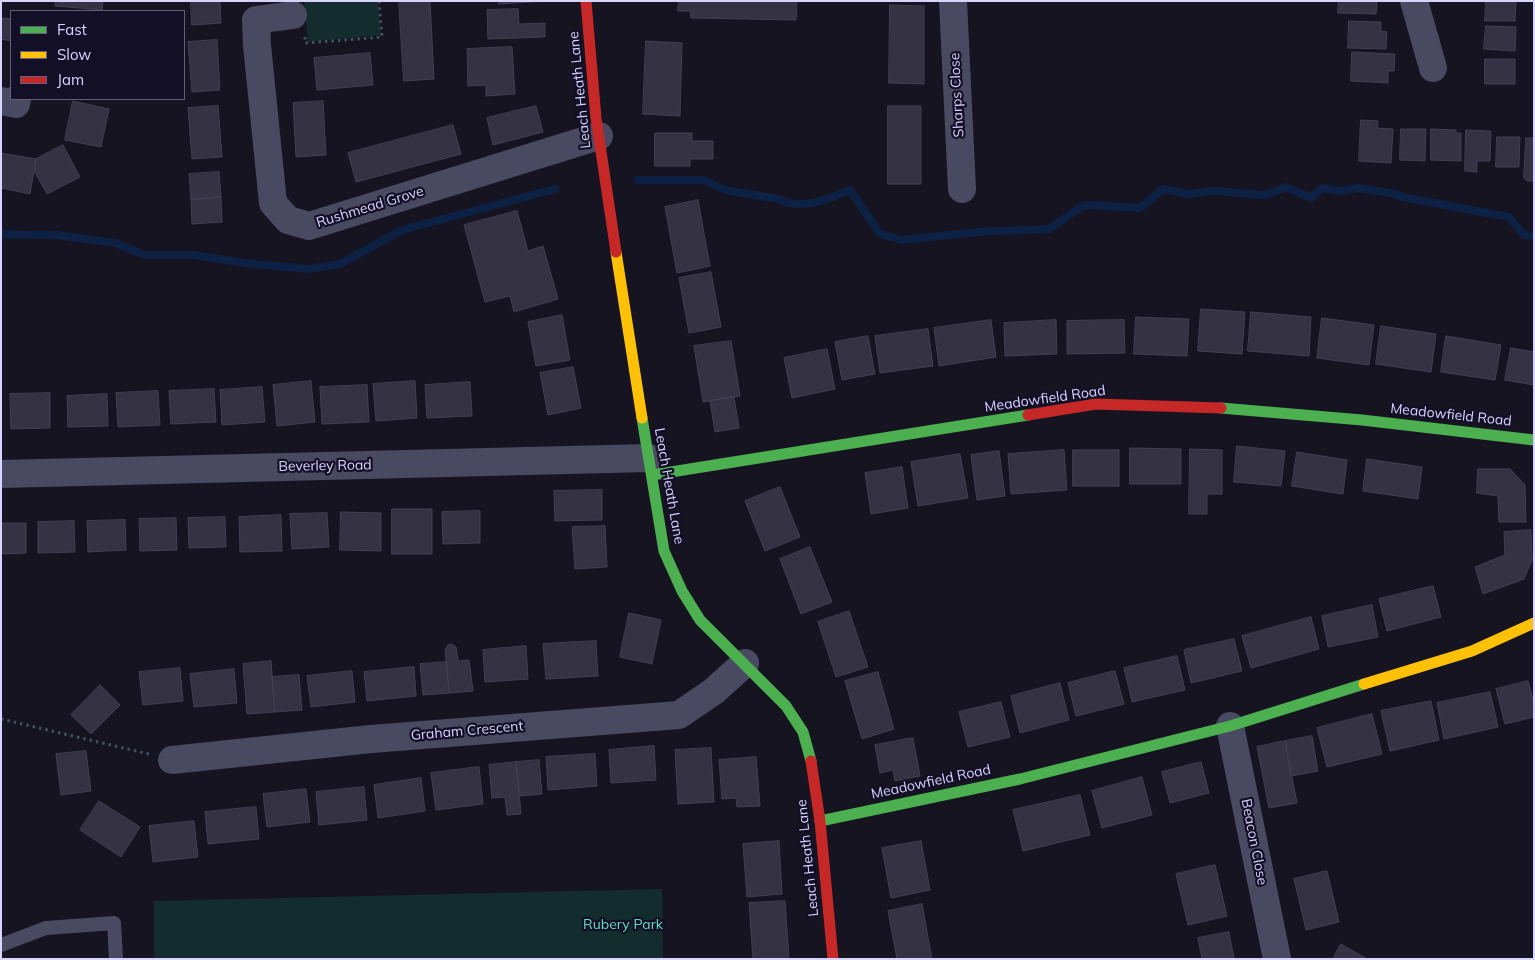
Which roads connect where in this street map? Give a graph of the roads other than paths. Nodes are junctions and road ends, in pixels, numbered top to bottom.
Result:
1 (586, 1) edge
2 (953, 1) edge
3 (1414, 1) edge
4 (299, 25) road end
5 (1433, 68) dead end
6 (17, 100) edge
7 (1, 101) edge
8 (599, 136) junction
9 (962, 190) dead end
10 (1534, 440) edge
11 (650, 466) junction
12 (1, 474) edge
13 (1534, 623) edge
14 (745, 663) junction
15 (1230, 726) junction
16 (172, 760) road end
17 (820, 821) junction
18 (1, 945) edge
19 (116, 959) edge
20 (834, 959) edge
21 (1277, 959) edge

1 - 8 street, Leach Heath Lane
2 - 9 street, Sharps Close
3 - 5 street
4 - 8 street, Rushmead Grove
6 - 7 street
8 - 11 street, Leach Heath Lane
10 - 11 street, Meadowfield Road
11 - 12 street, Beverley Road
11 - 14 street, Leach Heath Lane
13 - 15 street, Meadowfield Road
14 - 16 street, Graham Crescent
14 - 17 street, Leach Heath Lane
15 - 17 street, Meadowfield Road
15 - 21 street, Beacon Close
17 - 20 street, Leach Heath Lane
18 - 19 lane

